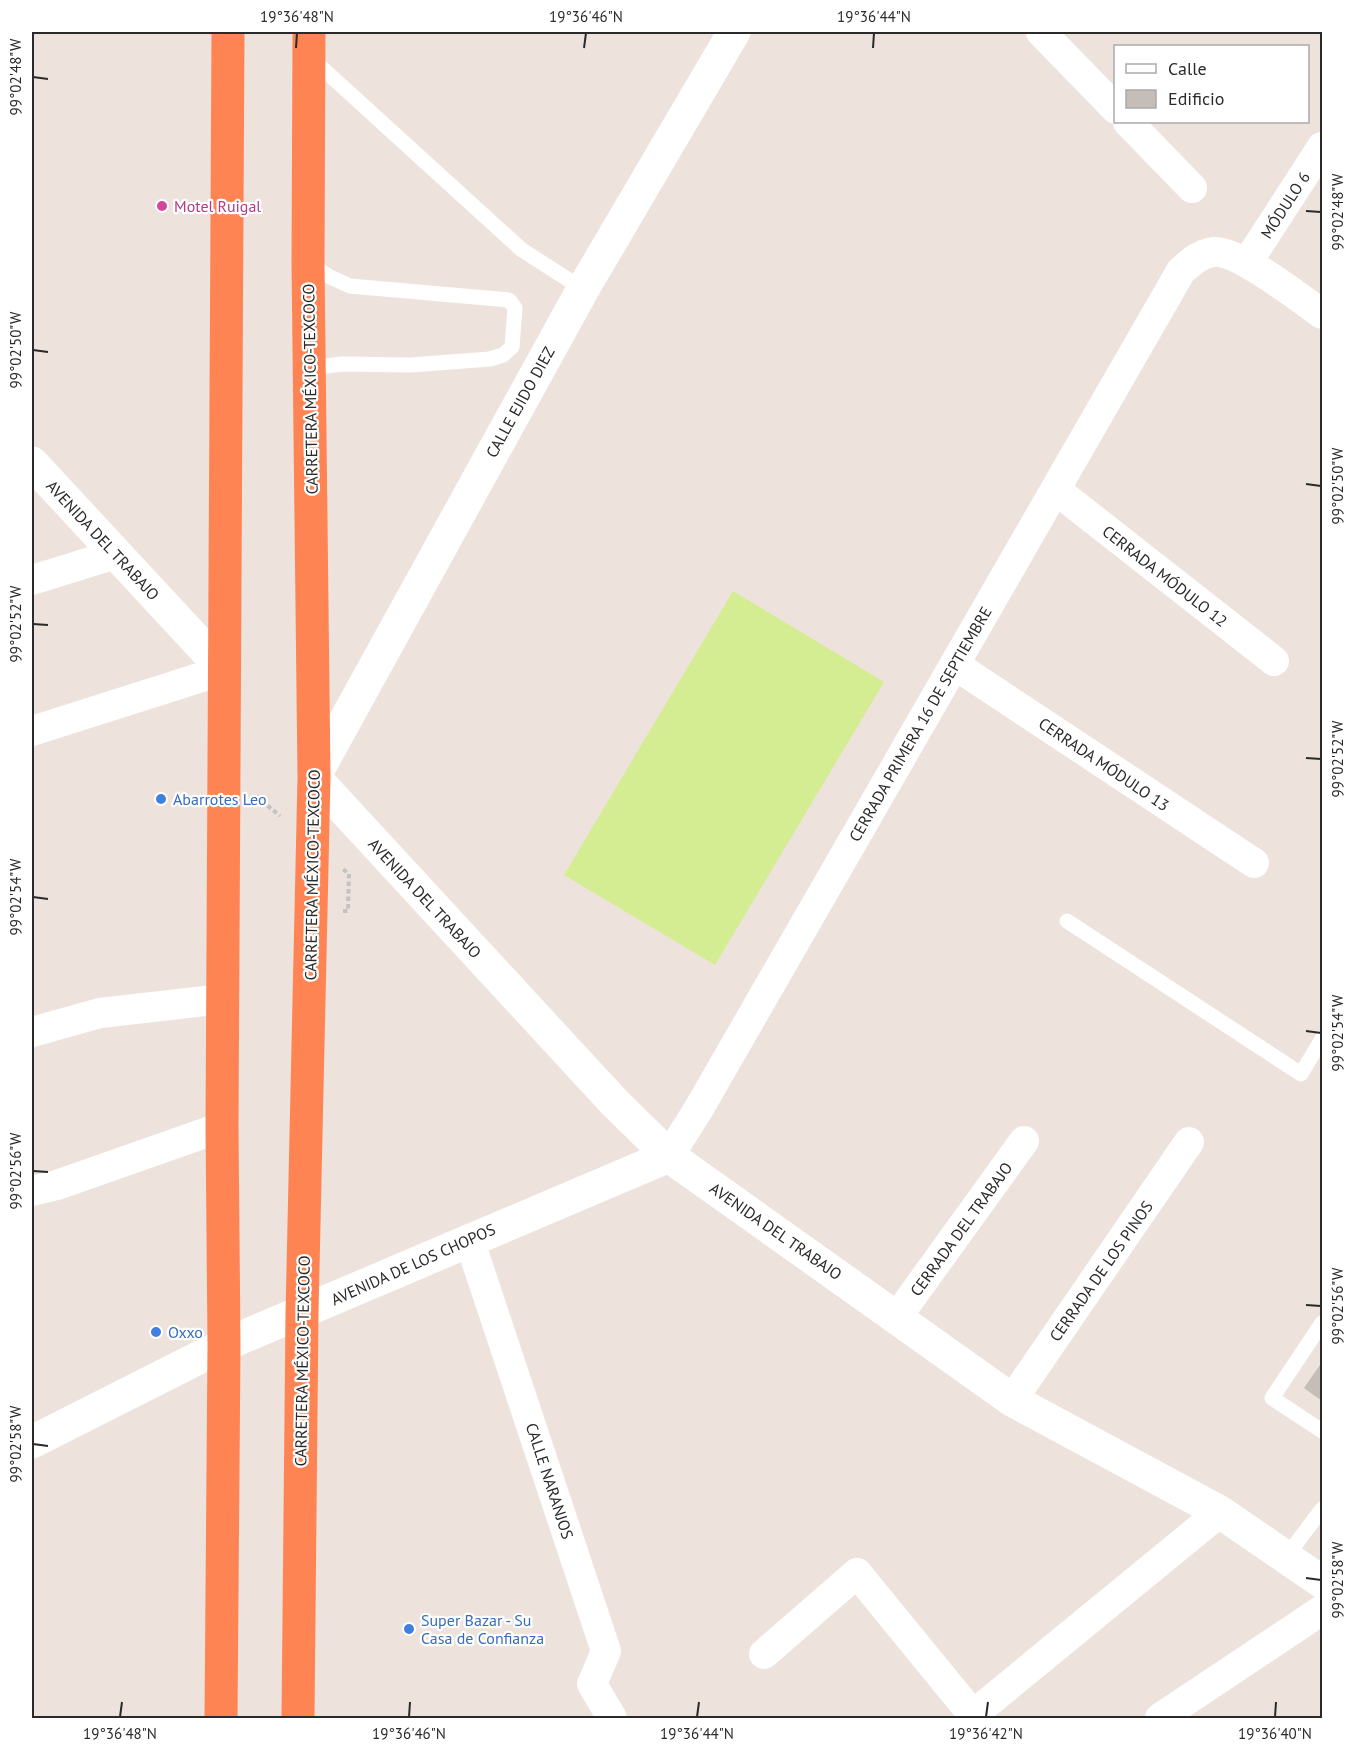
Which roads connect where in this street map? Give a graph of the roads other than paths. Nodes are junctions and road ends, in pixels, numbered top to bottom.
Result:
1 (228, 32) edge
2 (734, 32) edge
3 (1041, 32) edge
4 (309, 44) edge
5 (1114, 107) edge
6 (1129, 123) edge
7 (1323, 147) edge
8 (1192, 188) dead end
9 (308, 263) junction
10 (1247, 263) junction
11 (583, 288) junction
12 (1323, 314) edge
13 (311, 368) junction
14 (32, 463) edge
15 (1056, 490) junction
16 (116, 554) junction
17 (32, 580) edge
18 (1274, 661) dead end
19 (955, 665) junction
20 (224, 670) junction
21 (32, 731) edge
22 (314, 777) junction
23 (1254, 864) dead end
24 (1067, 921) dead end
25 (223, 999) junction
26 (32, 1032) edge
27 (1323, 1039) edge
28 (222, 1127) junction
29 (1024, 1141) dead end
30 (1189, 1142) dead end
31 (669, 1156) junction
32 (32, 1191) edge
33 (469, 1239) junction
34 (302, 1313) junction
35 (897, 1317) junction
36 (1323, 1323) edge
37 (224, 1345) junction
38 (1012, 1400) junction
39 (1323, 1431) edge
40 (32, 1442) edge
41 (1323, 1509) edge
42 (1220, 1512) junction
43 (1286, 1557) junction
44 (1323, 1582) edge
45 (1323, 1610) edge
46 (764, 1654) dead end
47 (971, 1717) edge
48 (221, 1719) edge
49 (298, 1719) edge
50 (612, 1719) edge
51 (1160, 1719) edge

1 - 20 highway
2 - 11 main road, CALLE EJIDO DIEZ
3 - 5 street
4 - 9 highway, CARRETERA MÉXICO-TEXCOCO
4 - 11 lane
6 - 8 street
7 - 10 street, MÓDULO 6
9 - 13 highway, CARRETERA MÉXICO-TEXCOCO
9 - 13 lane
10 - 12 street, CERRADA PRIMERA 16 DE SEPTIEMBRE
10 - 15 street, CERRADA PRIMERA 16 DE SEPTIEMBRE
11 - 22 main road, CALLE EJIDO DIEZ
13 - 22 highway, CARRETERA MÉXICO-TEXCOCO
14 - 16 main road, AVENIDA DEL TRABAJO
15 - 18 street, CERRADA MÓDULO 12
15 - 19 street, CERRADA PRIMERA 16 DE SEPTIEMBRE
16 - 17 street
16 - 20 main road, AVENIDA DEL TRABAJO
19 - 23 street, CERRADA MÓDULO 13
19 - 31 street, CERRADA PRIMERA 16 DE SEPTIEMBRE
20 - 21 street
20 - 25 highway
22 - 31 main road, AVENIDA DEL TRABAJO
22 - 34 highway, CARRETERA MÉXICO-TEXCOCO
24 - 27 lane
25 - 26 street
25 - 28 highway
28 - 32 street
28 - 37 highway
29 - 35 street, CERRADA DEL TRABAJO
30 - 38 street, CERRADA DE LOS PINOS
31 - 33 main road, AVENIDA DE LOS CHOPOS
31 - 35 main road, AVENIDA DEL TRABAJO
33 - 34 main road, AVENIDA DE LOS CHOPOS
33 - 50 street, CALLE NARANJOS
34 - 37 main road, AVENIDA DE LOS CHOPOS
34 - 49 highway, CARRETERA MÉXICO-TEXCOCO
35 - 38 main road, AVENIDA DEL TRABAJO
36 - 39 lane
37 - 40 main road, AVENIDA DE LOS CHOPOS
37 - 48 highway
38 - 42 main road, AVENIDA DEL TRABAJO
41 - 43 lane
42 - 43 main road, AVENIDA DEL TRABAJO
42 - 47 street
43 - 44 main road, AVENIDA DEL TRABAJO
45 - 51 street
46 - 47 street

